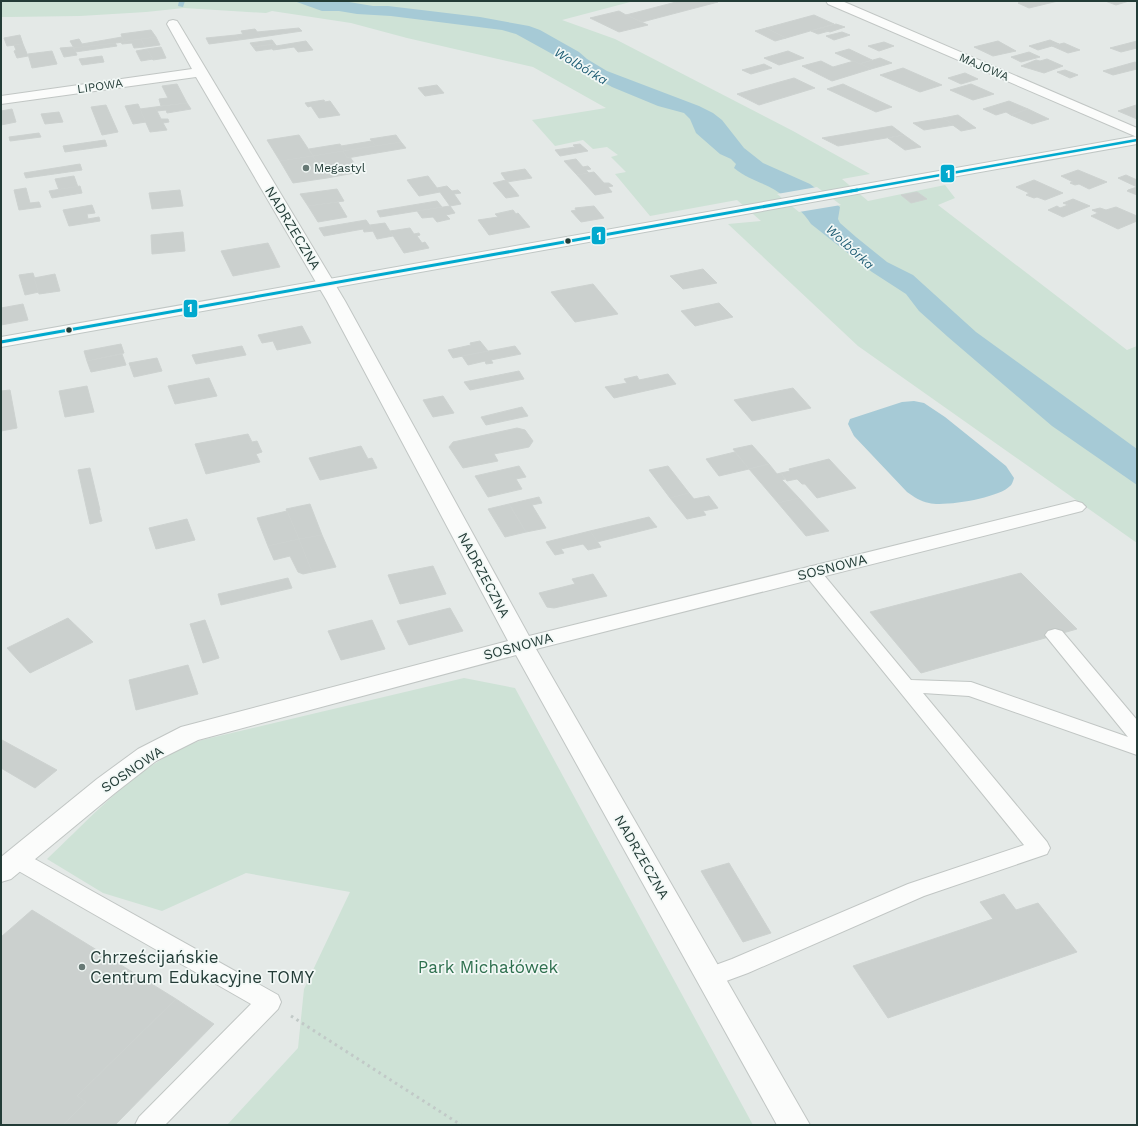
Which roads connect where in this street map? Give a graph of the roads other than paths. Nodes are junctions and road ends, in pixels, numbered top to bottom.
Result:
1 (832, 1) edge
2 (173, 24) dead end
3 (200, 72) junction
4 (1, 100) edge
5 (1137, 133) edge
6 (1137, 140) edge
7 (327, 284) junction
8 (1, 342) edge
9 (1075, 507) dead end
10 (812, 572) junction
11 (1055, 635) dead end
12 (522, 646) junction
13 (906, 686) junction
14 (1137, 734) edge
15 (1137, 748) edge
16 (9, 865) edge
17 (710, 976) junction
18 (148, 1125) edge
19 (794, 1125) edge

1 - 5 street, MAJOWA
2 - 3 street, NADRZECZNA
3 - 4 street, LIPOWA
3 - 7 street, NADRZECZNA
6 - 7 street
7 - 8 street
7 - 12 street, NADRZECZNA
9 - 10 street, SOSNOWA
10 - 12 street, SOSNOWA
10 - 13 lane
11 - 14 lane
12 - 16 street, SOSNOWA
12 - 17 street, NADRZECZNA
13 - 15 lane
13 - 17 lane
16 - 18 lane
17 - 19 street, NADRZECZNA

